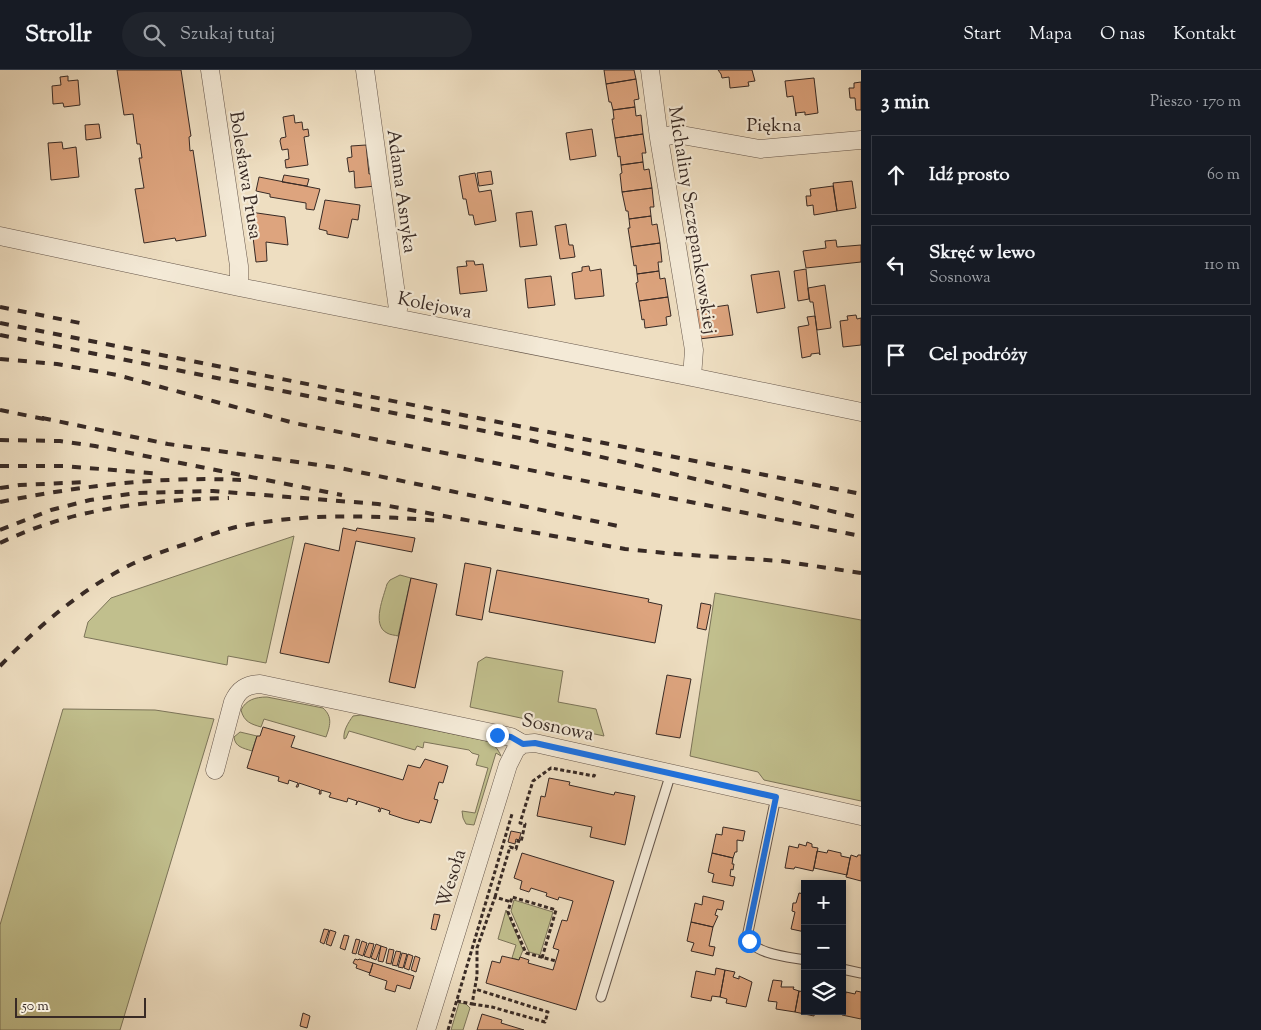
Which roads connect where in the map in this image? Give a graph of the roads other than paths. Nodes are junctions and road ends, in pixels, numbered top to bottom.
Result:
1 (210, 70) edge
2 (365, 70) edge
3 (650, 70) edge
4 (659, 138) junction
5 (861, 140) edge
6 (0, 236) edge
7 (239, 287) junction
8 (397, 318) junction
9 (692, 377) junction
10 (861, 412) edge
11 (523, 744) junction
12 (215, 770) dead end
13 (671, 773) junction
14 (776, 797) junction
15 (861, 816) edge
16 (801, 959) edge
17 (846, 970) edge
18 (861, 973) edge
19 (601, 996) dead end
20 (426, 1030) edge

1 - 7 street, Bolesława Prusa
2 - 8 street, Adama Asnyka
3 - 4 street, Michaliny Szczepankowskiej
4 - 5 street, Piękna
4 - 9 street, Michaliny Szczepankowskiej
6 - 7 street, Kolejowa
7 - 8 street, Kolejowa
8 - 9 street, Kolejowa
9 - 10 street, Kolejowa
11 - 12 street, Sosnowa
11 - 13 street, Sosnowa
11 - 20 street, Wesoła
13 - 14 street, Sosnowa
13 - 19 lane
14 - 15 street, Sosnowa
14 - 16 lane
17 - 18 lane

